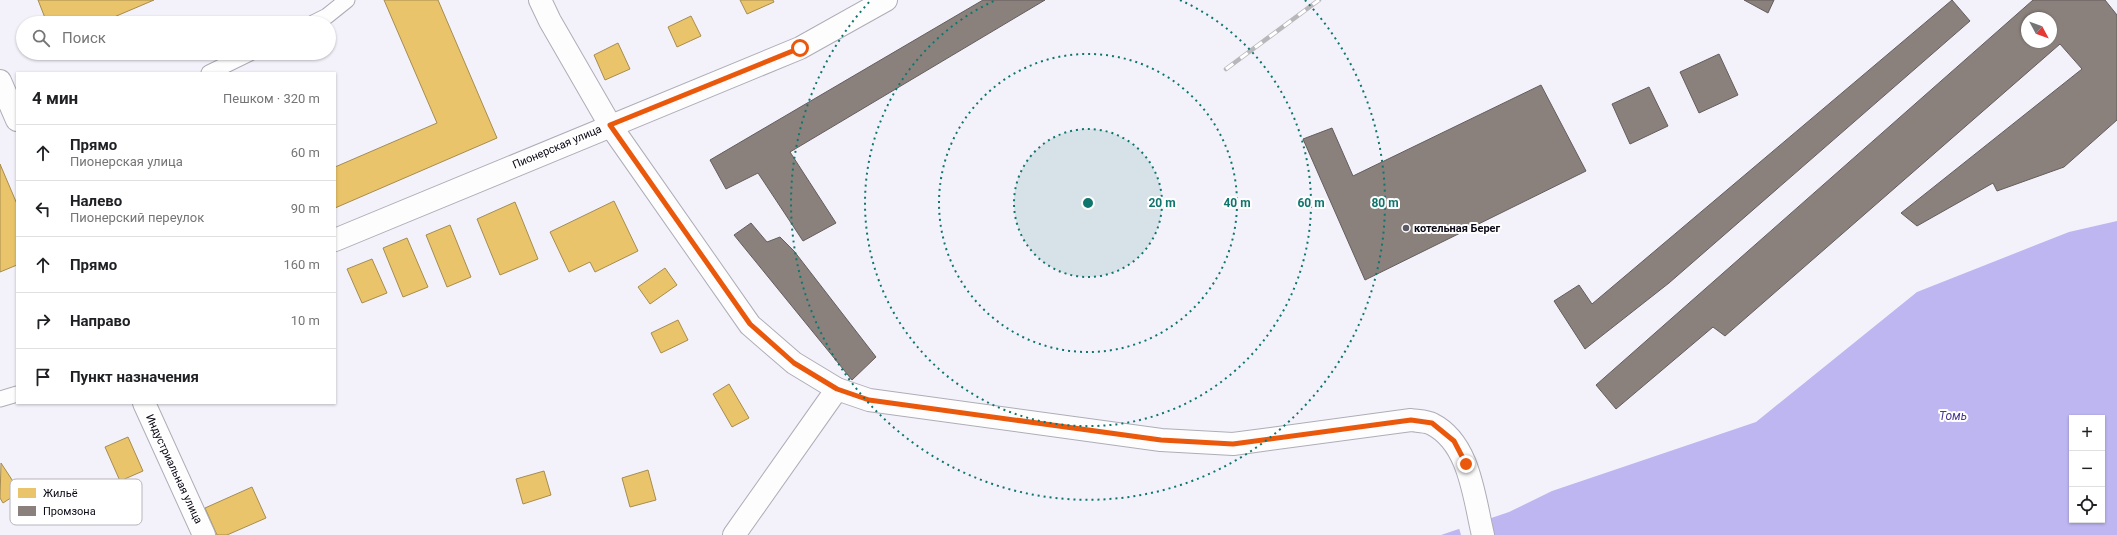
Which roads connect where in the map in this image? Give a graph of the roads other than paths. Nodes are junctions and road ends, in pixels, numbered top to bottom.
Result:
1 (347, 0) edge
2 (540, 0) edge
3 (886, 0) edge
4 (327, 16) edge
5 (236, 60) edge
6 (211, 72) edge
7 (0, 81) edge
8 (16, 118) edge
9 (610, 125) junction
10 (336, 240) edge
11 (837, 389) junction
12 (16, 394) edge
13 (0, 400) edge
14 (144, 404) edge
15 (204, 535) edge
16 (734, 535) edge
17 (1483, 535) edge

1 - 4 lane
2 - 9 main road
3 - 9 main road, Пионерская улица
5 - 6 lane
7 - 8 main road
9 - 10 main road, Пионерская улица
9 - 11 main road
11 - 16 main road
11 - 17 main road
12 - 13 lane
14 - 15 main road, Индустриальная улица

